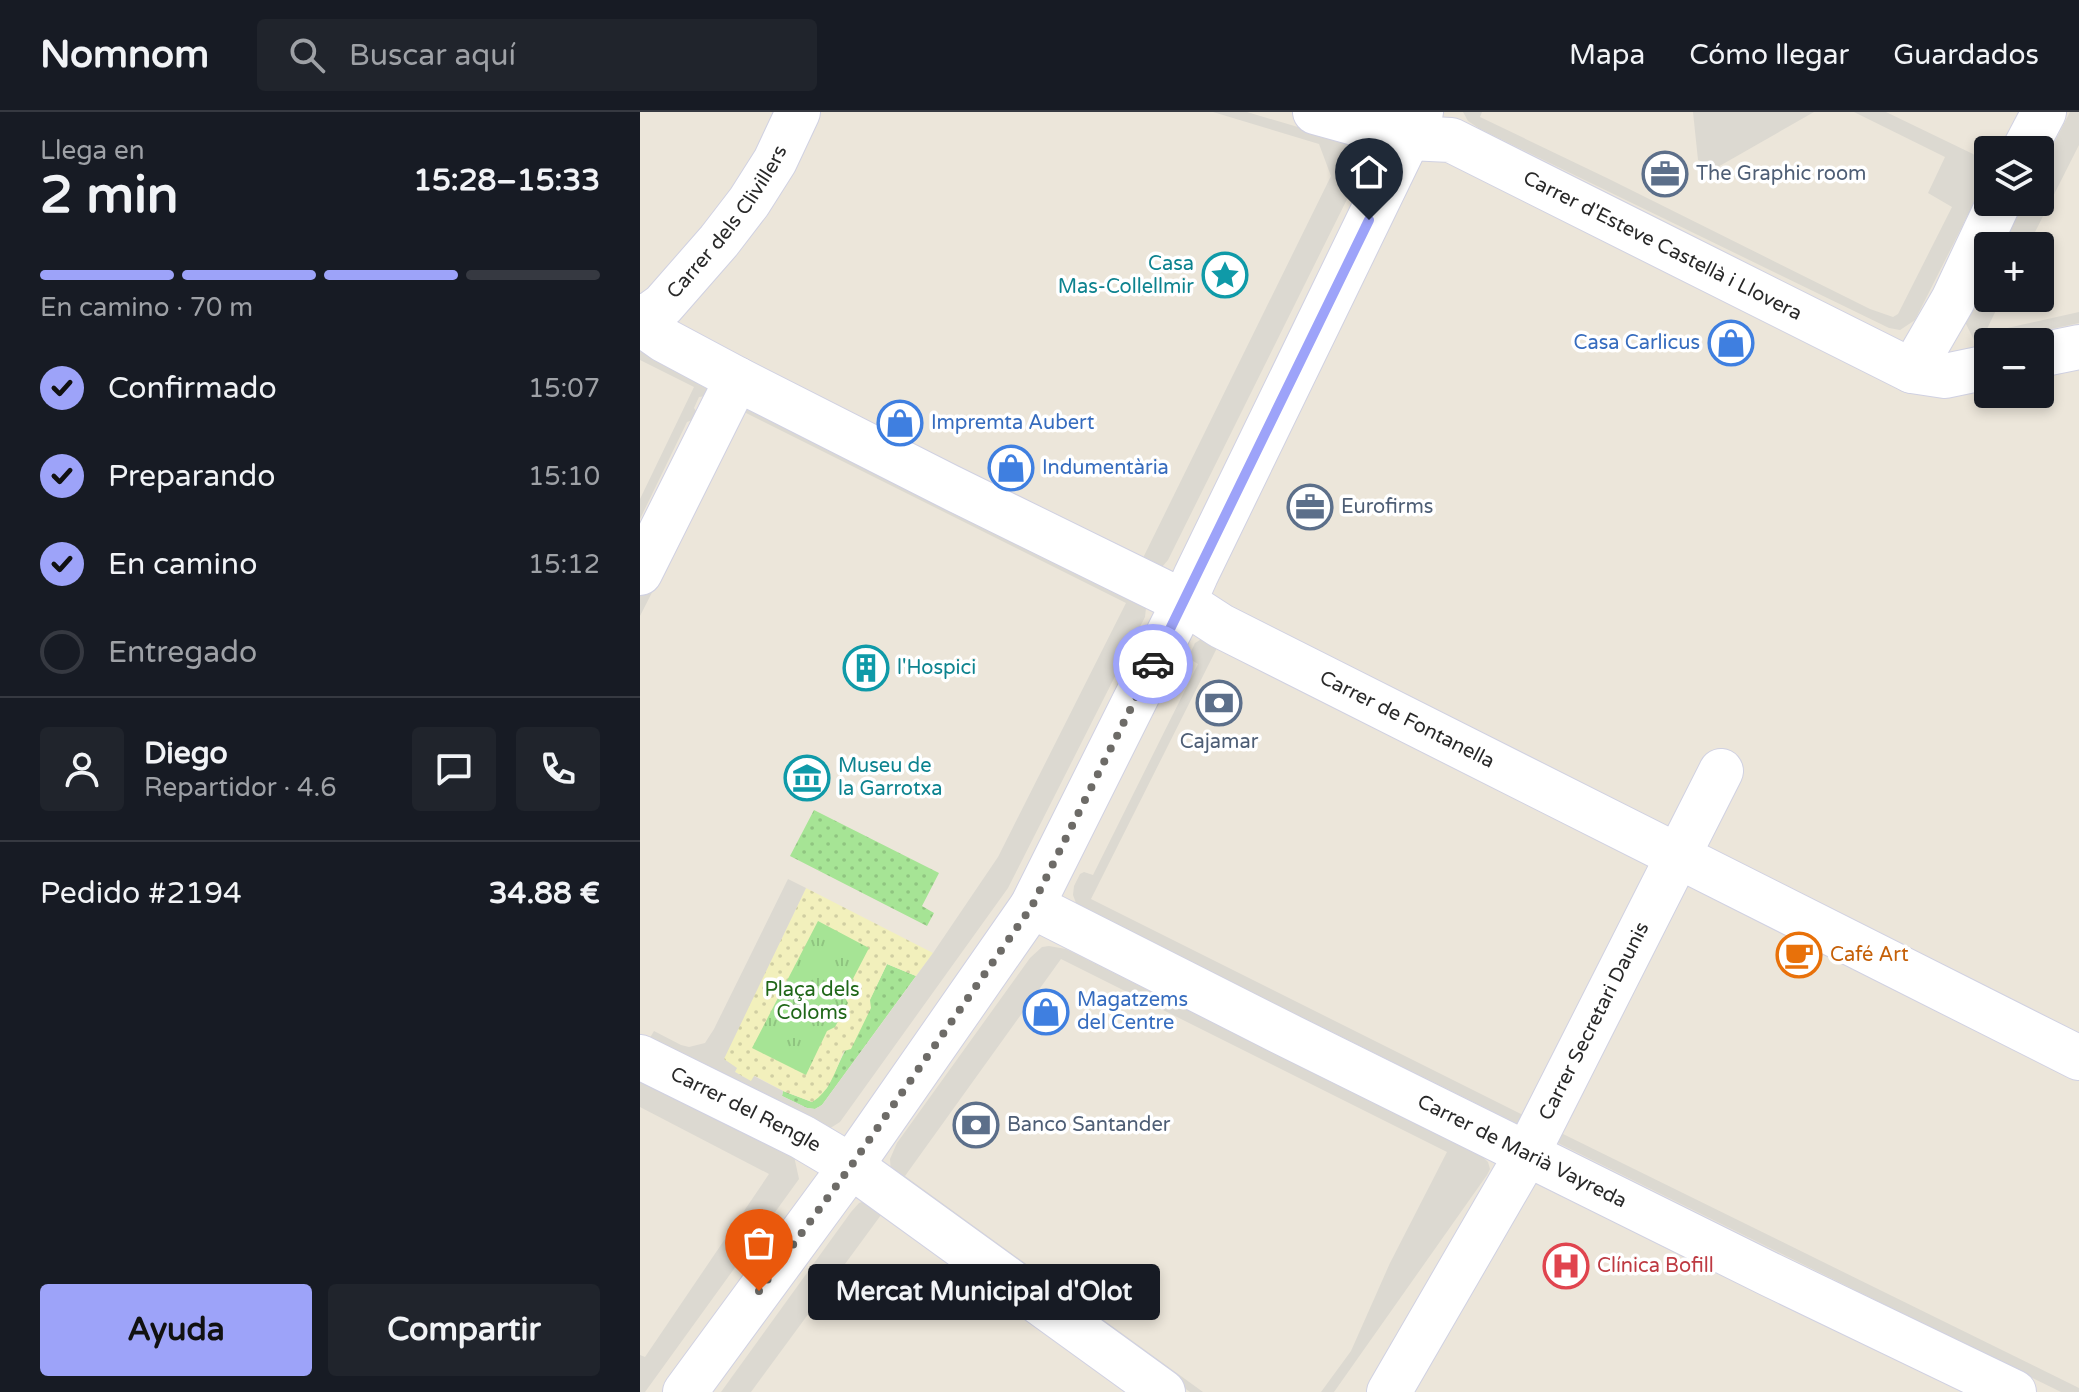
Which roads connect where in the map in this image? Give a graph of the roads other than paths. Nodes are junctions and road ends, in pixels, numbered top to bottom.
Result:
1 (798, 112) edge
2 (1315, 112) edge
3 (2044, 112) edge
4 (1415, 125) edge
5 (2031, 136) edge
6 (1992, 216) edge
7 (640, 316) edge
8 (640, 323) edge
9 (2079, 347) edge
10 (2054, 352) edge
11 (1974, 370) edge
12 (1912, 371) junction
13 (726, 373) junction
14 (640, 573) edge
15 (1184, 602) junction
16 (1721, 771) dead end
17 (1677, 855) junction
18 (1032, 906) junction
19 (640, 1057) edge
20 (2079, 1058) edge
21 (1527, 1154) junction
22 (851, 1166) junction
23 (685, 1392) edge
24 (1163, 1392) edge
25 (1389, 1392) edge
26 (2014, 1392) edge

1 - 7 street, Carrer dels Clivillers
2 - 4 street, Carrer d'Esteve Castellà i Llovera
3 - 5 street
4 - 12 street, Carrer d'Esteve Castellà i Llovera
4 - 15 street
6 - 12 street
8 - 13 street, Carrer de Fontanella
9 - 10 street
11 - 12 street
13 - 14 street
13 - 15 street, Carrer de Fontanella
15 - 17 street, Carrer de Fontanella
15 - 18 street
16 - 17 street, Carrer Secretari Daunis
17 - 20 street, Carrer de Fontanella
17 - 21 street, Carrer Secretari Daunis
18 - 21 street, Carrer de Marià Vayreda
18 - 22 street
19 - 22 street, Carrer del Rengle
21 - 25 street, Carrer Secretari Daunis
21 - 26 street, Carrer de Marià Vayreda
22 - 23 street
22 - 24 street, Carrer del Rengle

